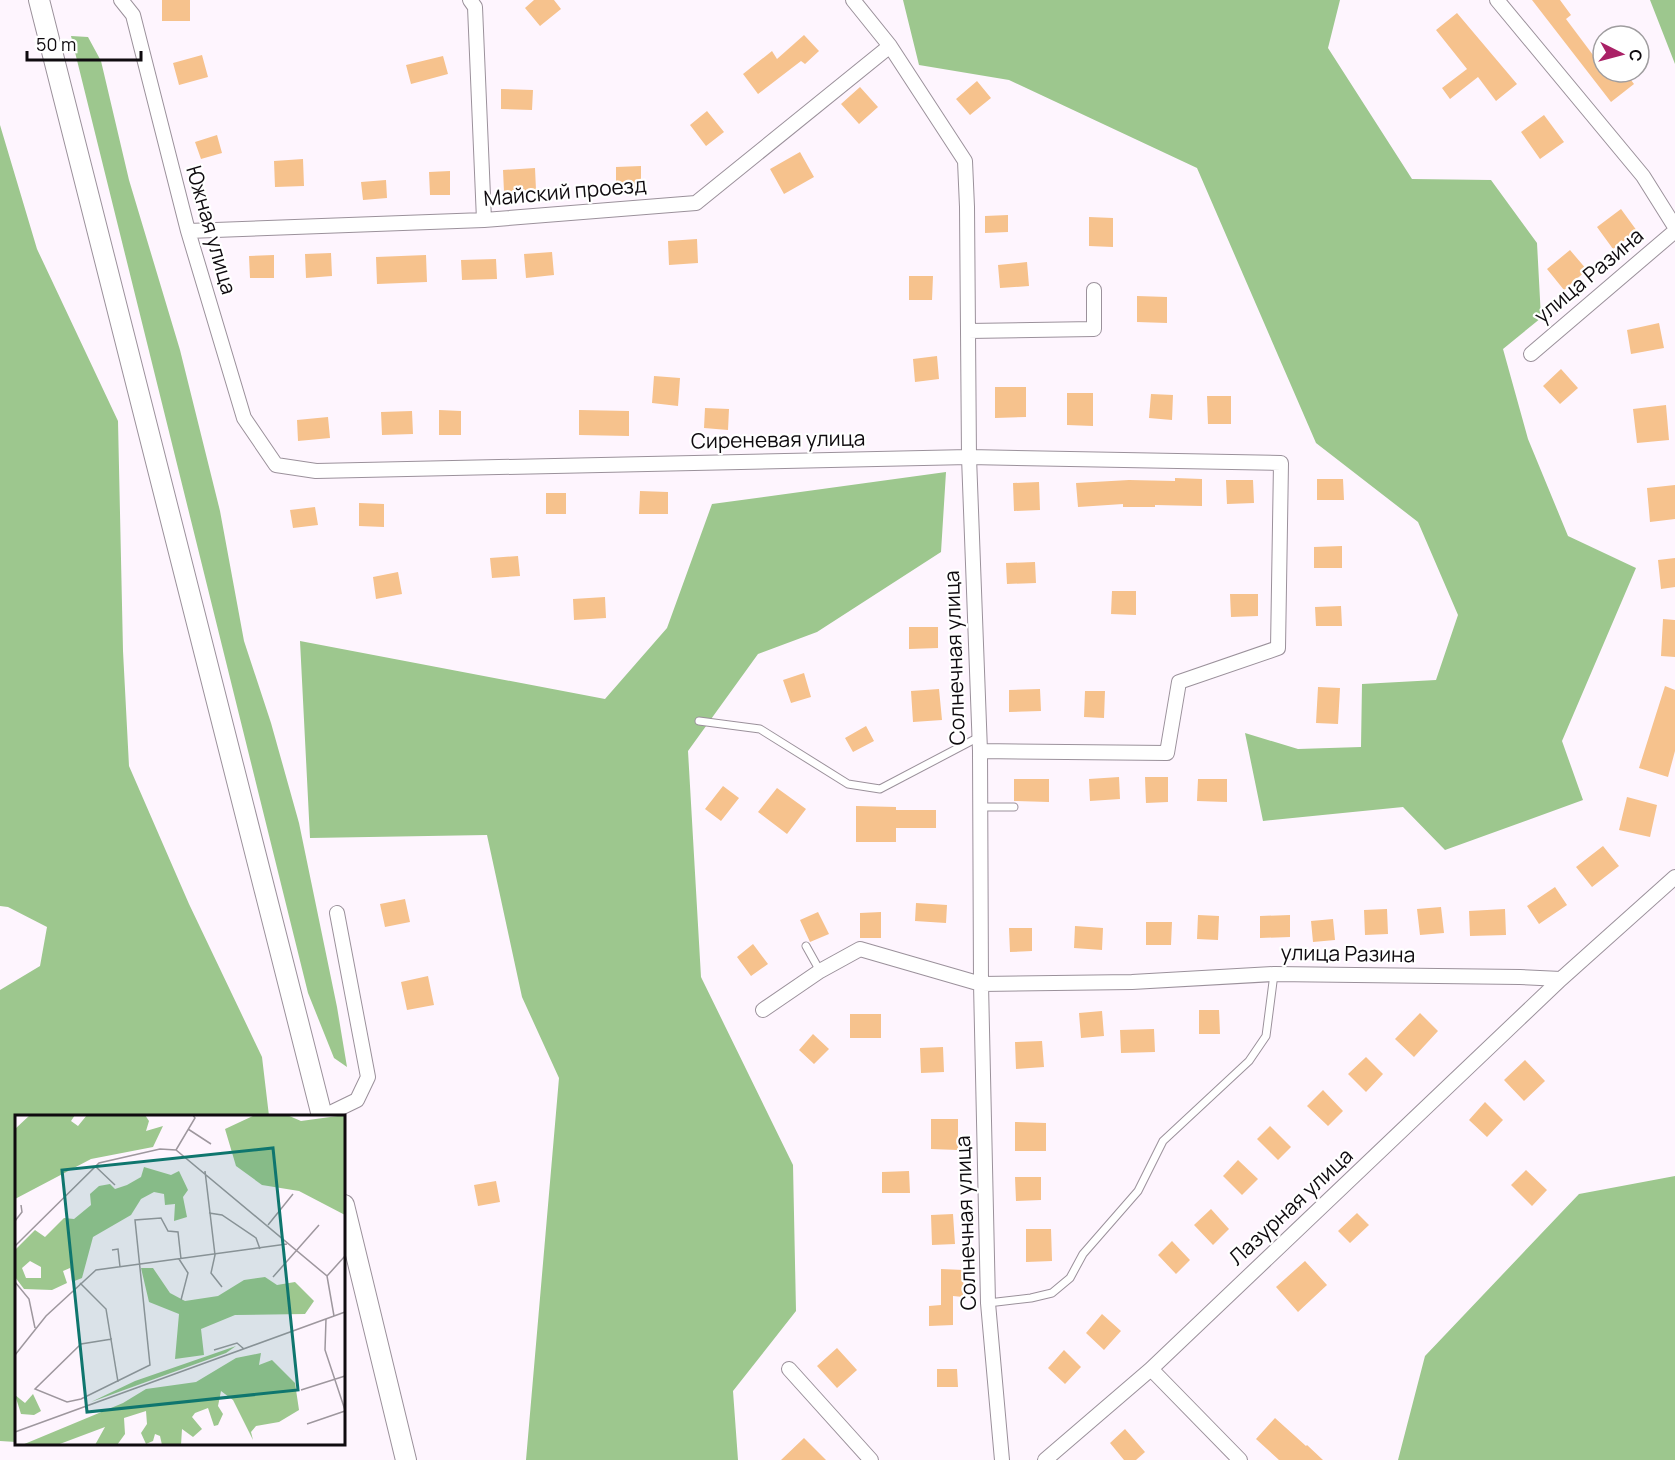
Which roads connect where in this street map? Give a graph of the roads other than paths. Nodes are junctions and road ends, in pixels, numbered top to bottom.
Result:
1 (39, 0) edge
2 (121, 0) edge
3 (470, 0) edge
4 (853, 0) edge
5 (1497, 0) edge
6 (890, 46) junction
7 (484, 220) junction
8 (1675, 229) edge
9 (188, 231) junction
10 (1094, 290) dead end
11 (968, 331) junction
12 (1531, 354) dead end
13 (969, 457) junction
14 (276, 465) joint
15 (699, 721) dead end
16 (980, 744) junction
17 (980, 807) junction
18 (1014, 807) dead end
19 (1675, 877) edge
20 (337, 913) dead end
21 (806, 946) dead end
22 (820, 971) junction
23 (1274, 974) junction
24 (1562, 979) junction
25 (981, 984) junction
26 (763, 1010) dead end
27 (323, 1115) edge
28 (325, 1115) edge
29 (345, 1209) edge
30 (988, 1303) junction
31 (789, 1369) dead end
32 (1151, 1369) junction
33 (406, 1460) edge
34 (871, 1460) edge
35 (1002, 1460) edge
36 (1045, 1460) edge
37 (1240, 1460) edge

1 - 27 street
2 - 9 street, Южная улица
3 - 7 street
4 - 6 street, Солнечная улица
5 - 8 street, улица Разина
6 - 7 street, Майский проезд
6 - 11 street, Солнечная улица
7 - 9 street, Майский проезд
8 - 12 street, улица Разина
9 - 14 street, Южная улица
10 - 11 street
11 - 13 street, Солнечная улица
13 - 14 street, Сиреневая улица
13 - 16 street, Солнечная улица
13 - 16 street, Сиреневая улица
15 - 16 lane
16 - 17 street, Солнечная улица
17 - 18 lane
17 - 25 street, Солнечная улица
19 - 24 street
20 - 28 street
21 - 22 lane
22 - 25 street
22 - 26 street
23 - 24 street, улица Разина
23 - 25 street, улица Разина
23 - 30 lane
24 - 32 street, Лазурная улица
25 - 30 street, Солнечная улица
29 - 33 street
30 - 35 street, Солнечная улица
31 - 34 street
32 - 36 street, Лазурная улица
32 - 37 street

